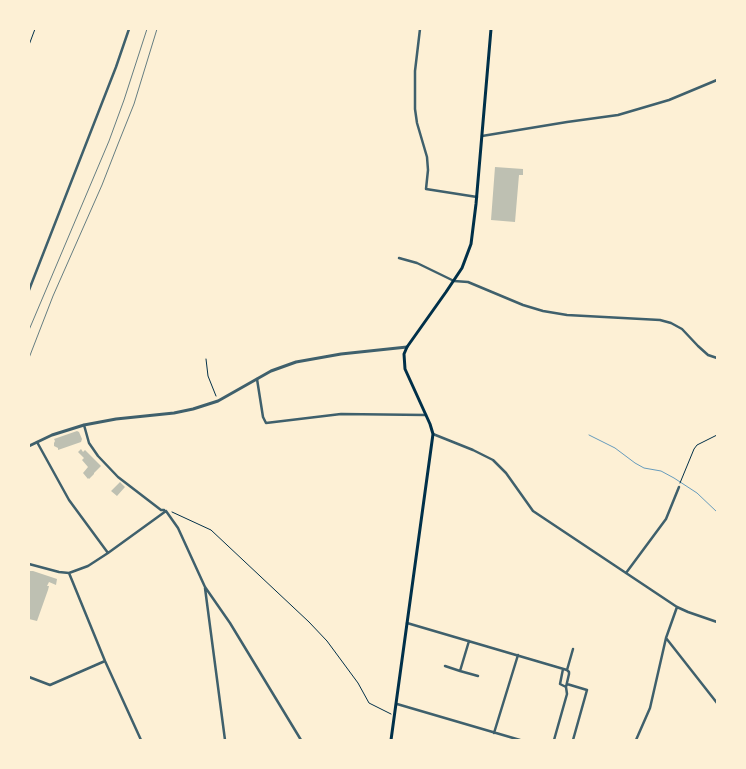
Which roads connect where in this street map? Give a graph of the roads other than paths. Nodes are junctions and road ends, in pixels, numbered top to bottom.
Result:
1 (128, 29) edge
2 (420, 29) edge
3 (491, 29) edge
4 (717, 80) edge
5 (482, 136) junction
6 (477, 197) junction
7 (399, 258) dead end
8 (454, 281) junction
9 (29, 290) edge
10 (407, 347) junction
11 (717, 358) edge
12 (257, 379) junction
13 (426, 415) junction
14 (84, 425) junction
15 (433, 434) junction
16 (36, 442) junction
17 (29, 446) edge
18 (679, 486) road end
19 (166, 511) junction
20 (108, 553) junction
21 (29, 564) edge
22 (69, 573) junction
23 (626, 573) junction
24 (205, 587) junction
25 (677, 607) junction
26 (717, 622) edge
27 (407, 623) junction
28 (666, 638) junction
29 (470, 641) junction
30 (573, 649) dead end
31 (518, 655) junction
32 (105, 661) junction
33 (445, 666) dead end
34 (566, 670) junction
35 (460, 671) junction
36 (478, 676) dead end
37 (29, 677) edge
38 (566, 686) junction
39 (717, 703) edge
40 (396, 704) junction
41 (494, 733) junction
42 (141, 740) edge
43 (225, 740) edge
44 (301, 740) edge
45 (391, 740) edge
46 (520, 740) edge
47 (554, 740) edge
48 (572, 740) edge
49 (636, 740) edge

1 - 9 street
2 - 6 street
3 - 5 main road
4 - 5 street
5 - 6 main road
6 - 8 main road
7 - 8 street
8 - 10 main road
8 - 11 street
10 - 12 street
10 - 13 main road
12 - 13 street
12 - 14 street
13 - 15 main road
14 - 16 street
14 - 19 street
15 - 23 street
15 - 27 main road
16 - 17 street
16 - 20 street
18 - 23 street
19 - 20 street
19 - 24 street
20 - 22 street
21 - 22 street
22 - 32 street
23 - 25 street
24 - 43 street
24 - 44 street
25 - 26 street
25 - 28 street
27 - 29 street
27 - 40 main road
28 - 39 street
28 - 49 street
29 - 31 street
29 - 35 street
30 - 34 street
31 - 34 street
31 - 41 street
32 - 37 street
32 - 42 street
33 - 35 street
34 - 38 street
34 - 38 street
35 - 36 street
38 - 47 street
38 - 48 street
40 - 41 street
40 - 45 main road
41 - 46 street

